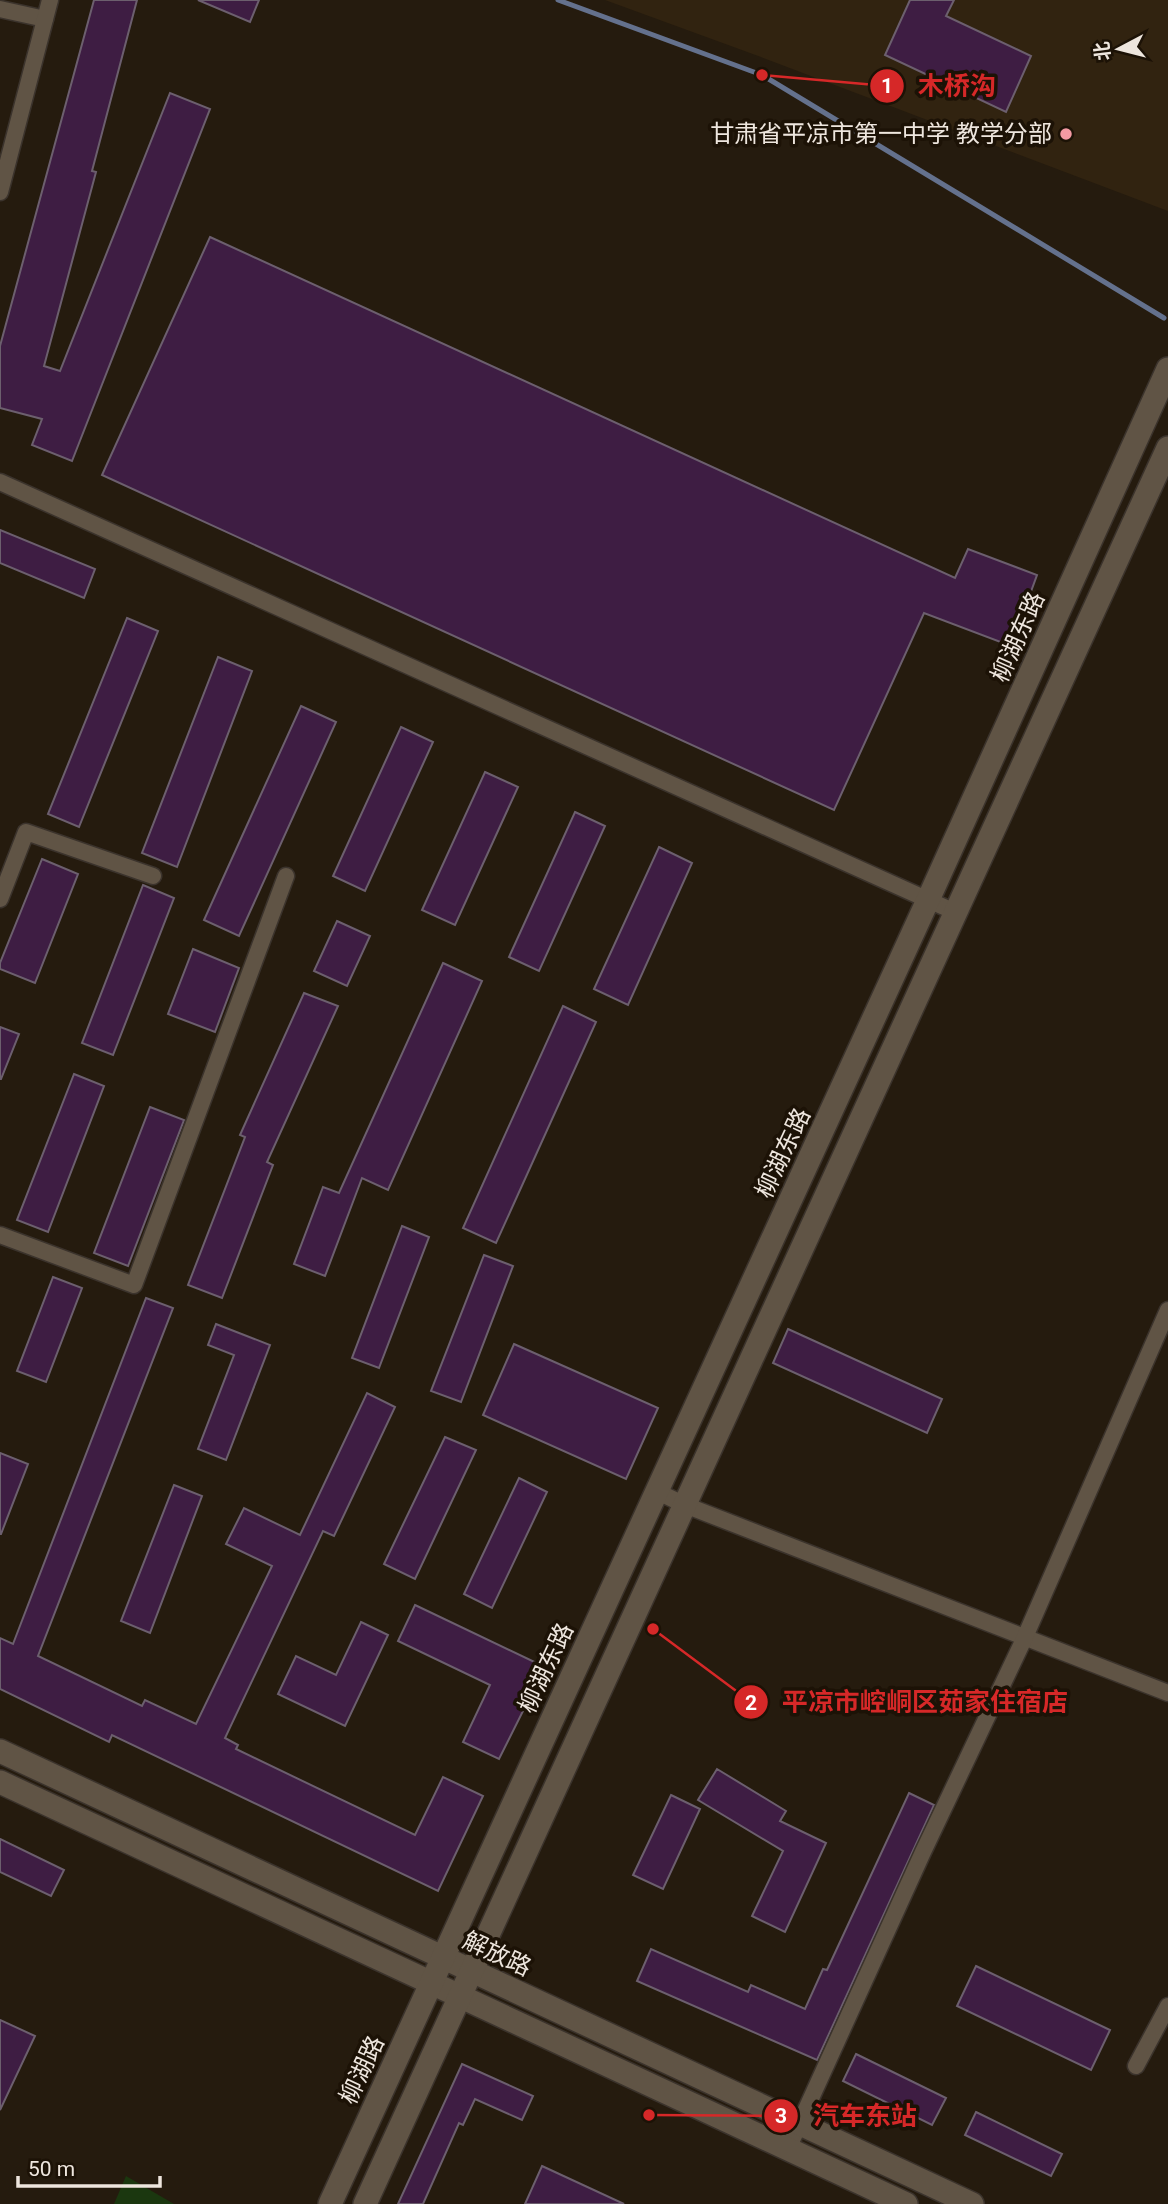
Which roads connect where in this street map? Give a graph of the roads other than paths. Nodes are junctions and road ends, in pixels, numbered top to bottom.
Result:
1 (50, 0) edge
2 (0, 9) edge
3 (45, 19) junction
4 (0, 192) edge
5 (1168, 369) edge
6 (1168, 448) edge
7 (0, 482) edge
8 (153, 876) dead end
9 (286, 876) dead end
10 (0, 899) edge
11 (928, 901) junction
12 (956, 912) junction
13 (0, 1235) edge
14 (1168, 1310) edge
15 (656, 1492) junction
16 (685, 1505) junction
17 (1025, 1637) junction
18 (1168, 1693) edge
19 (0, 1751) edge
20 (0, 1782) edge
21 (442, 1958) junction
22 (471, 1972) junction
23 (431, 1983) junction
24 (460, 1996) junction
25 (1168, 2006) edge
26 (1136, 2066) dead end
27 (798, 2124) junction
28 (788, 2149) junction
29 (330, 2204) edge
30 (365, 2204) edge
31 (906, 2204) edge
32 (972, 2204) edge

1 - 3 street
2 - 3 street
3 - 4 street
5 - 11 main road, 柳湖东路
6 - 12 main road
7 - 11 street
8 - 10 street
9 - 13 street
11 - 12 street
11 - 15 main road, 柳湖东路
12 - 16 main road
14 - 17 street
15 - 16 street
15 - 21 main road, 柳湖东路
16 - 17 street
16 - 22 main road
17 - 18 street
17 - 27 street
19 - 21 main road, 解放路
20 - 23 main road
21 - 22 main road, 解放路
21 - 23 main road, 柳湖路
22 - 24 main road
22 - 27 main road, 解放路
23 - 24 main road
23 - 29 main road, 柳湖路
24 - 28 main road
24 - 30 main road
25 - 26 street
27 - 28 street
27 - 32 main road, 解放路
28 - 31 main road

